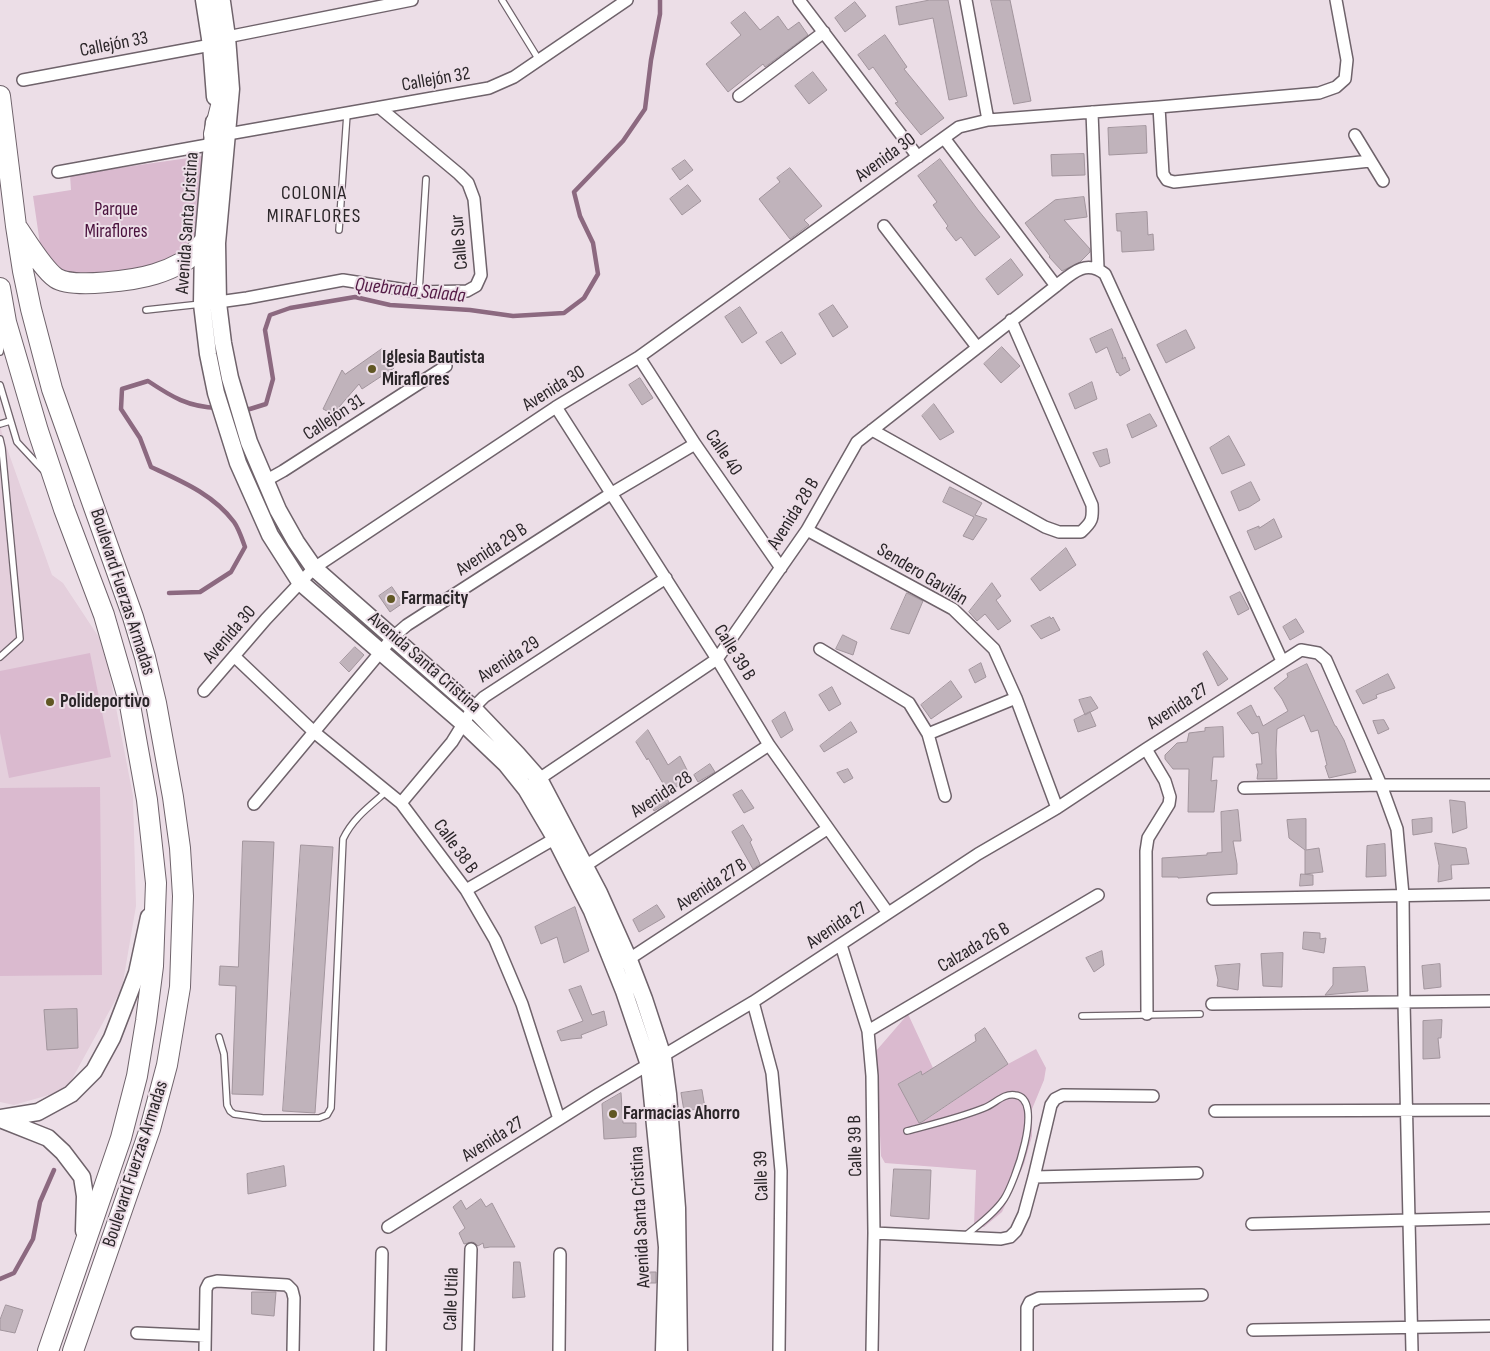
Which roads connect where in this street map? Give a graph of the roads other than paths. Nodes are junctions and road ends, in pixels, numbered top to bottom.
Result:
1 (204, 0) edge
2 (213, 0) edge
3 (221, 0) edge
4 (412, 0) edge
5 (502, 0) edge
6 (627, 0) edge
7 (799, 0) edge
8 (966, 0) edge
9 (1336, 0) edge
10 (824, 32) junction
11 (227, 37) junction
12 (211, 45) junction
13 (539, 60) junction
14 (24, 80) dead end
15 (0, 96) edge
16 (739, 96) dead end
17 (1159, 107) junction
18 (380, 108) junction
19 (1092, 112) junction
20 (347, 114) junction
21 (988, 120) junction
22 (1355, 136) dead end
23 (218, 138) junction
24 (944, 138) junction
25 (918, 157) junction
26 (1370, 161) junction
27 (58, 172) dead end
28 (426, 179) dead end
29 (1384, 181) dead end
30 (16, 226) junction
31 (884, 226) dead end
32 (339, 230) dead end
33 (210, 243) junction
34 (1098, 268) junction
35 (1056, 286) junction
36 (0, 288) edge
37 (419, 292) junction
38 (210, 303) junction
39 (146, 310) dead end
40 (1011, 320) junction
41 (6, 322) junction
42 (977, 347) junction
43 (0, 352) edge
44 (639, 357) junction
45 (446, 366) dead end
46 (0, 385) edge
47 (556, 407) junction
48 (10, 421) junction
49 (0, 424) edge
50 (872, 430) junction
51 (0, 439) edge
52 (695, 444) junction
53 (265, 481) junction
54 (55, 483) junction
55 (612, 494) junction
56 (807, 530) junction
57 (314, 568) junction
58 (781, 568) junction
59 (666, 578) junction
60 (300, 582) junction
61 (393, 637) junction
62 (820, 649) dead end
63 (381, 652) junction
64 (234, 656) junction
65 (0, 658) edge
66 (717, 659) junction
67 (1282, 661) junction
68 (204, 691) dead end
69 (1016, 698) junction
70 (473, 708) junction
71 (463, 723) junction
72 (314, 732) junction
73 (928, 734) junction
74 (769, 745) junction
75 (1146, 749) junction
76 (532, 784) junction
77 (1490, 785) edge
78 (1381, 786) junction
79 (1244, 788) dead end
80 (387, 791) junction
81 (945, 796) dead end
82 (401, 802) junction
83 (254, 804) dead end
84 (1057, 808) junction
85 (827, 829) junction
86 (561, 835) junction
87 (579, 870) junction
88 (156, 883) junction
89 (466, 890) junction
90 (1490, 894) edge
91 (1098, 895) dead end
92 (1403, 895) junction
93 (1213, 899) dead end
94 (888, 913) junction
95 (841, 945) junction
96 (622, 964) junction
97 (1490, 1001) edge
98 (753, 1002) junction
99 (1404, 1002) junction
100 (1212, 1004) dead end
101 (1147, 1014) junction
102 (1200, 1014) dead end
103 (1082, 1016) dead end
104 (868, 1032) junction
105 (219, 1037) dead end
106 (656, 1061) junction
107 (1153, 1096) dead end
108 (1406, 1110) junction
109 (1490, 1110) edge
110 (1215, 1111) dead end
111 (0, 1118) edge
112 (559, 1120) junction
113 (907, 1131) dead end
114 (1197, 1172) dead end
115 (1034, 1178) junction
116 (1490, 1218) edge
117 (1409, 1220) junction
118 (1252, 1224) dead end
119 (388, 1227) dead end
120 (874, 1234) junction
121 (963, 1237) junction
122 (471, 1249) dead end
123 (82, 1252) junction
124 (382, 1253) dead end
125 (560, 1254) dead end
126 (1202, 1295) dead end
127 (1490, 1326) edge
128 (1411, 1328) junction
129 (1253, 1330) dead end
130 (138, 1333) dead end
131 (205, 1336) junction
132 (48, 1351) edge
133 (73, 1351) edge
134 (205, 1351) edge
135 (293, 1351) edge
136 (380, 1351) edge
137 (468, 1351) edge
138 (559, 1351) edge
139 (664, 1351) edge
140 (679, 1351) edge
141 (779, 1351) edge
142 (872, 1351) edge
143 (1027, 1351) edge
144 (1412, 1351) edge

1 - 12 street, Avenida Santa Cristina
2 - 23 main road
3 - 11 street, Avenida Santa Cristina
4 - 11 street
5 - 13 lane
6 - 13 street, Callejón 32
7 - 10 street
8 - 21 street
9 - 17 street, Avenida 30
10 - 16 street
10 - 25 street
11 - 23 street, Avenida Santa Cristina
12 - 14 street, Callejón 33
12 - 23 street, Avenida Santa Cristina
13 - 18 street, Callejón 32
15 - 30 highway, Boulevard Fuerzas Armadas
17 - 19 street, Avenida 30
17 - 26 street
18 - 20 street, Callejón 32
18 - 37 street, Calle Sur
19 - 21 street, Avenida 30
19 - 34 street
20 - 23 street, Callejón 32
20 - 32 lane
21 - 24 street, Avenida 30
22 - 26 street
23 - 27 street, Callejón 32
23 - 33 street, Avenida Santa Cristina
24 - 25 street, Avenida 30
24 - 35 street
25 - 44 street, Avenida 30
26 - 29 street
28 - 37 lane
30 - 33 highway
30 - 133 highway, Boulevard Fuerzas Armadas
31 - 42 street
33 - 38 street, Avenida Santa Cristina
34 - 35 street, Avenida 28 B
34 - 67 street
35 - 40 street, Avenida 28 B
36 - 41 highway, Boulevard Fuerzas Armadas
37 - 38 street, Calle Sur
38 - 39 lane
38 - 53 street, Avenida Santa Cristina
38 - 60 street, Avenida Santa Cristina
40 - 42 street, Avenida 28 B
40 - 50 street
41 - 43 lane
41 - 54 highway, Boulevard Fuerzas Armadas
42 - 50 street, Avenida 28 B
44 - 47 street, Avenida 30
44 - 52 street, Calle 40
45 - 53 street, Callejón 31
46 - 48 lane
47 - 55 street, Calle 39 B
47 - 57 street, Avenida 30
48 - 49 lane
48 - 54 lane
50 - 56 street, Avenida 28 B
51 - 65 lane
52 - 55 street, Avenida 29 B
52 - 58 street, Calle 40
53 - 57 street, Avenida Santa Cristina
54 - 88 highway, Boulevard Fuerzas Armadas
55 - 59 street, Calle 39 B
55 - 61 street, Avenida 29 B
56 - 58 street, Avenida 28 B
56 - 69 street, Sendero Gavilán
57 - 60 street, Avenida 30
57 - 61 street, Avenida Santa Cristina
58 - 66 street, Avenida 28 B
59 - 66 street, Calle 39 B
59 - 70 street, Avenida 29
60 - 63 street, Avenida Santa Cristina
60 - 64 street, Avenida 30
61 - 63 street, Avenida 29 B
61 - 70 street, Avenida Santa Cristina
62 - 73 street
63 - 71 street, Avenida Santa Cristina
63 - 72 street, Avenida 29 B
64 - 68 street, Avenida 30
64 - 72 street, Calle 38 B
66 - 74 street, Calle 39 B
66 - 76 street, Avenida 28 B
67 - 75 street, Avenida 27
67 - 78 street, Avenida 27
69 - 73 street
69 - 84 street, Sendero Gavilán
70 - 71 street, Avenida 29
70 - 76 street, Avenida Santa Cristina
71 - 76 street, Avenida Santa Cristina
71 - 82 street, Avenida 29
72 - 80 street, Calle 38 B
72 - 83 street, Avenida 29 B
73 - 81 street
74 - 85 street, Calle 39 B
74 - 87 street, Avenida 28
75 - 84 street, Avenida 27
75 - 101 street
76 - 86 street, Avenida Santa Cristina
77 - 78 street
78 - 79 street
78 - 92 street
80 - 82 street, Calle 38 B
80 - 105 lane
82 - 89 street, Calle 38 B
84 - 94 street, Avenida 27
85 - 94 street, Calle 39 B
85 - 96 street, Avenida 27 B
86 - 87 street, Avenida Santa Cristina
86 - 89 street
87 - 96 street, Avenida Santa Cristina
88 - 111 street
88 - 123 highway, Boulevard Fuerzas Armadas
89 - 112 street, Calle 38 B
90 - 92 street
91 - 104 street, Calzada 26 B
92 - 93 street
92 - 99 street
94 - 95 street, Avenida 27
95 - 98 street, Avenida 27
95 - 104 street, Calle 39 B
96 - 106 street, Avenida Santa Cristina
97 - 99 street
98 - 106 street, Avenida 27
98 - 141 street, Calle 39
99 - 100 street
99 - 108 street
101 - 102 lane
101 - 103 lane
104 - 120 street, Calle 39 B
106 - 112 street, Avenida 27
106 - 139 street, Avenida Santa Cristina
106 - 140 street, Avenida Santa Cristina
107 - 115 street
108 - 109 street
108 - 110 street
108 - 117 street
111 - 123 street
112 - 119 street, Avenida 27
113 - 121 lane
114 - 115 street
115 - 121 street
116 - 117 street
117 - 118 street
117 - 128 street
120 - 121 street
120 - 142 street, Calle 39 B
122 - 137 street, Calle Utila
123 - 132 highway, Boulevard Fuerzas Armadas
124 - 136 street
125 - 138 street
126 - 143 street
127 - 128 street
128 - 129 street
128 - 144 street
130 - 131 street
131 - 134 street
131 - 135 street

